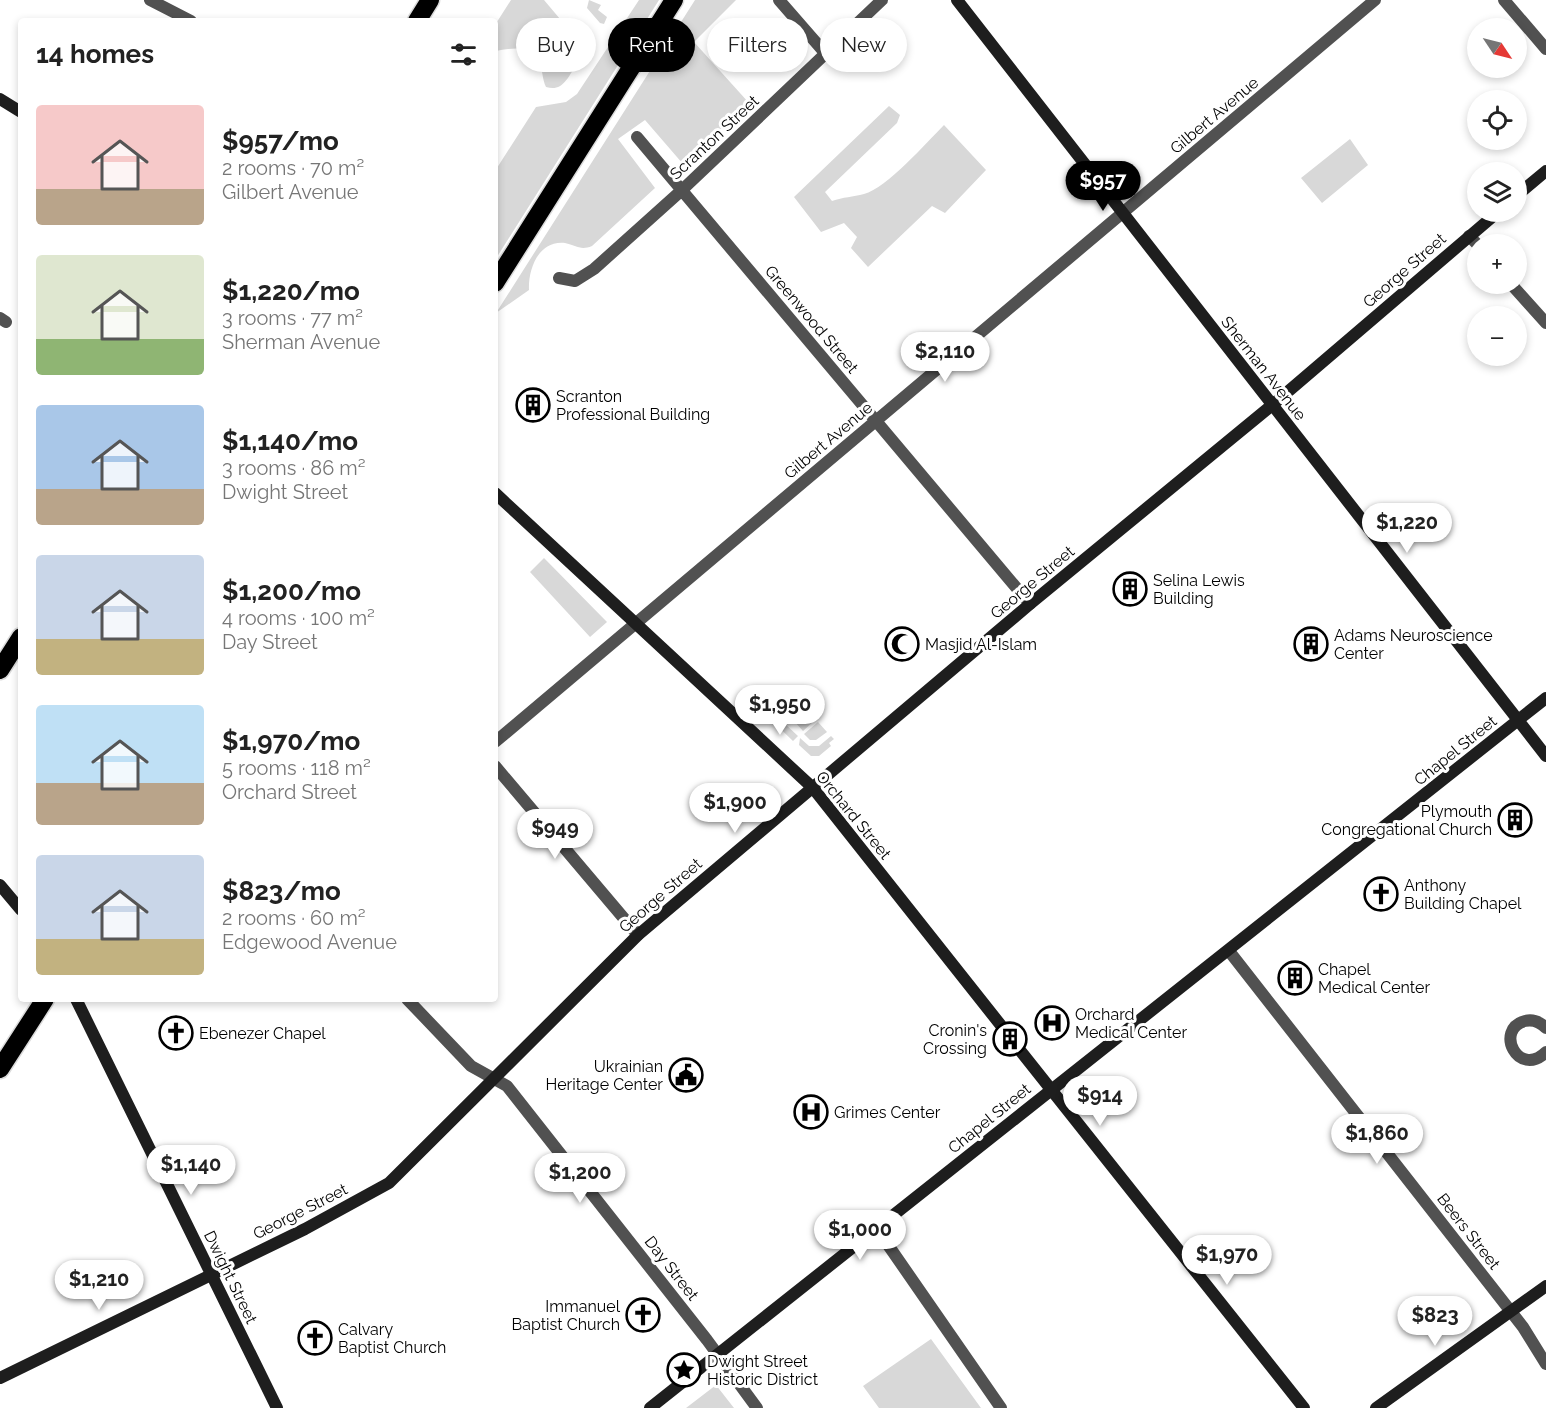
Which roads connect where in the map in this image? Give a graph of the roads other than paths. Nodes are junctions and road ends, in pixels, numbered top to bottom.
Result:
1 (150, 0) edge
2 (430, 0) edge
3 (674, 0) edge
4 (779, 0) edge
5 (882, 0) edge
6 (957, 0) edge
7 (1375, 0) edge
8 (1504, 0) edge
9 (185, 18) edge
10 (419, 18) edge
11 (863, 18) edge
12 (820, 47) edge
13 (1546, 49) edge
14 (820, 60) edge
15 (0, 99) edge
16 (18, 110) edge
17 (638, 137) dead end
18 (1546, 171) edge
19 (1527, 187) edge
20 (682, 190) junction
21 (1124, 214) junction
22 (1489, 222) edge
23 (1478, 234) edge
24 (1467, 245) edge
25 (498, 278) edge
26 (559, 278) dead end
27 (1520, 294) edge
28 (1546, 323) edge
29 (1271, 406) junction
30 (876, 421) junction
31 (498, 496) edge
32 (1030, 604) junction
33 (637, 623) junction
34 (18, 642) edge
35 (0, 670) edge
36 (1546, 698) edge
37 (1519, 720) junction
38 (498, 739) edge
39 (1546, 756) edge
40 (498, 770) edge
41 (813, 788) junction
42 (0, 885) edge
43 (18, 906) edge
44 (638, 935) junction
45 (1229, 951) junction
46 (43, 1002) edge
47 (77, 1002) edge
48 (410, 1002) edge
49 (1546, 1028) edge
50 (1007, 1033) dead end
51 (1015, 1044) dead end
52 (1546, 1052) edge
53 (0, 1069) edge
54 (492, 1079) junction
55 (1051, 1089) junction
56 (877, 1229) junction
57 (211, 1273) junction
58 (1546, 1286) edge
59 (1511, 1311) junction
60 (717, 1354) junction
61 (1546, 1364) edge
62 (0, 1378) edge
63 (277, 1408) edge
64 (650, 1408) edge
65 (757, 1408) edge
66 (1001, 1408) edge
67 (1304, 1408) edge
68 (1376, 1408) edge

1 - 9 street
2 - 10 highway
3 - 25 highway
4 - 12 street
5 - 11 street, Scranton Street
6 - 21 main road, Sherman Avenue
7 - 21 street, Gilbert Avenue
8 - 13 street
14 - 20 street, Scranton Street
15 - 16 main road
17 - 20 street, Greenwood Street
18 - 19 main road
20 - 26 street, Scranton Street
20 - 30 street, Greenwood Street
21 - 29 main road, Sherman Avenue
21 - 30 street, Gilbert Avenue
22 - 23 main road, George Street
24 - 29 main road, George Street
27 - 28 street
29 - 32 main road, George Street
29 - 37 main road, Sherman Avenue
30 - 32 street, Greenwood Street
30 - 33 street, Gilbert Avenue
31 - 33 main road, Orchard Street
32 - 41 main road, George Street
33 - 38 street, Gilbert Avenue
33 - 41 main road, Orchard Street
34 - 35 highway
36 - 37 main road, Chapel Street
37 - 39 main road, Sherman Avenue
37 - 45 main road, Chapel Street
40 - 44 street
41 - 44 main road, George Street
41 - 50 main road, Orchard Street
42 - 43 main road
44 - 54 main road, George Street
45 - 55 main road, Chapel Street
45 - 59 street, Beers Street
46 - 53 highway
47 - 57 main road, Dwight Street
48 - 54 street, Day Street
49 - 52 street
51 - 55 main road
54 - 57 main road, George Street
54 - 60 street, Day Street
55 - 56 main road, Chapel Street
55 - 67 main road
56 - 60 main road, Chapel Street
56 - 66 street
57 - 62 main road, George Street
57 - 63 main road, Dwight Street
58 - 59 main road
59 - 61 street, Beers Street
59 - 68 main road
60 - 64 main road, Chapel Street
60 - 65 street, Day Street

